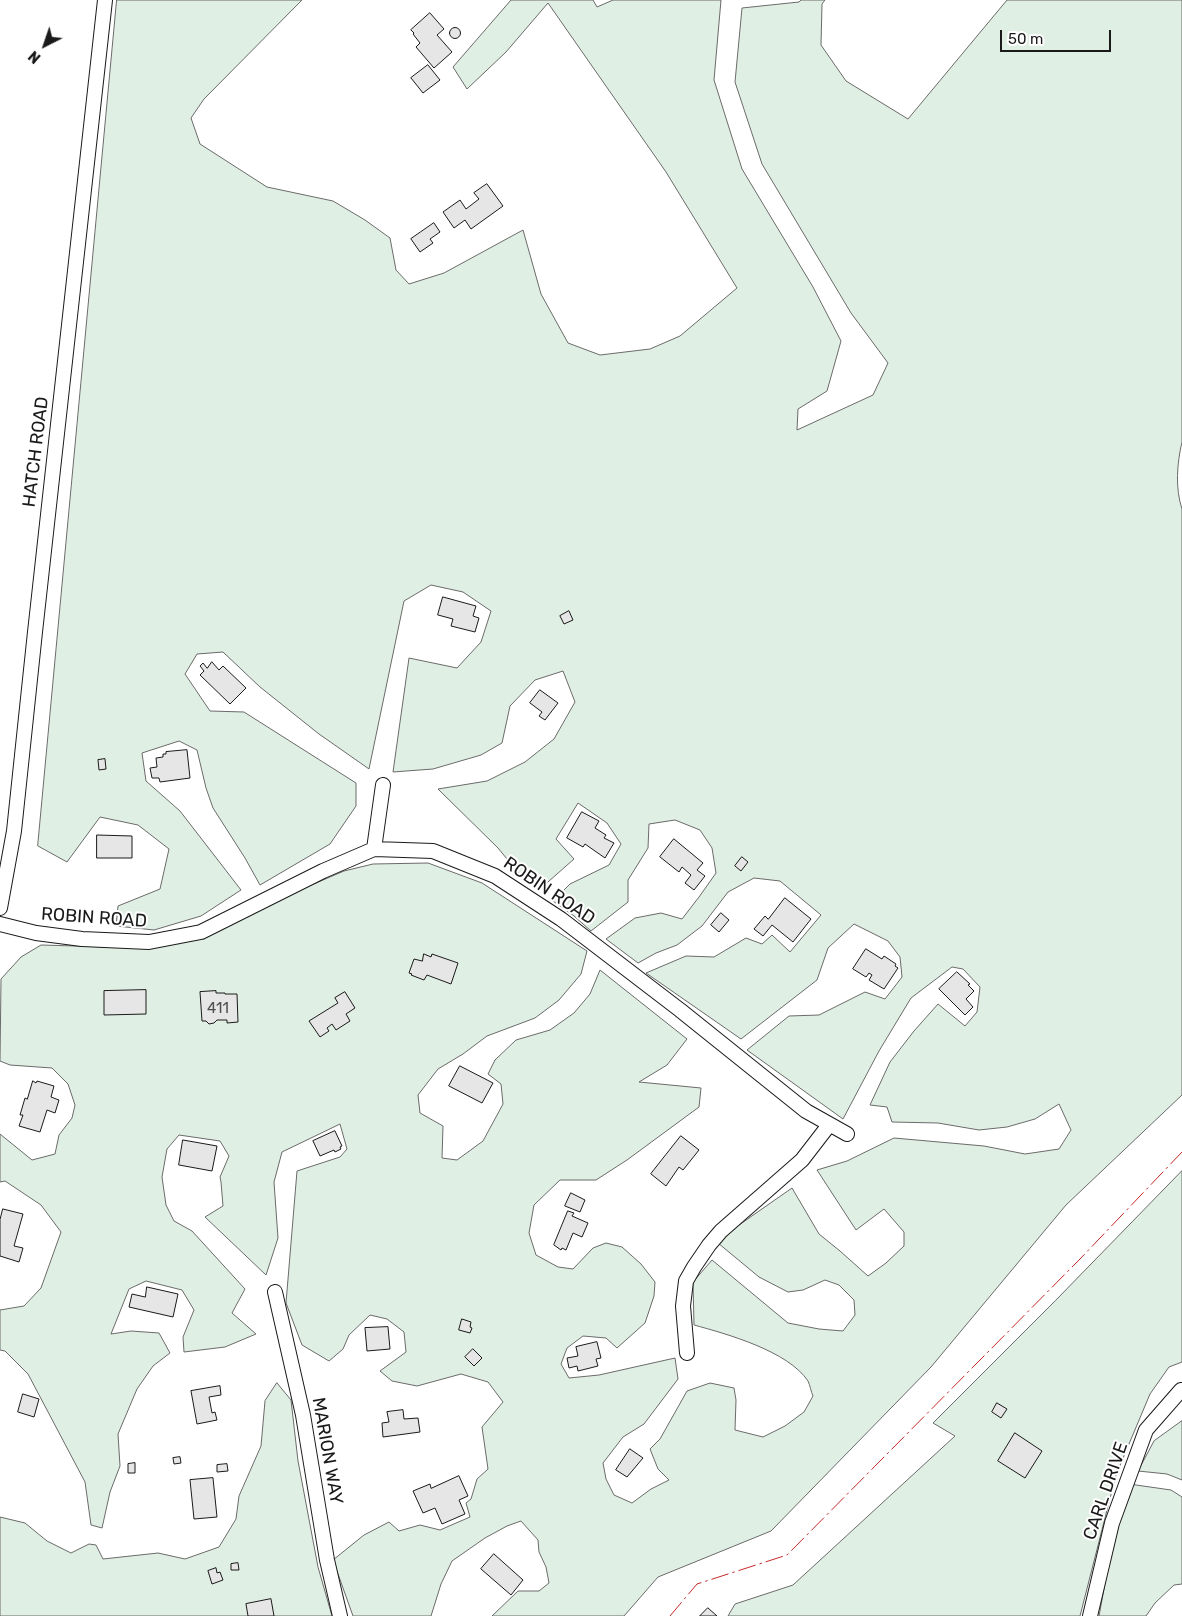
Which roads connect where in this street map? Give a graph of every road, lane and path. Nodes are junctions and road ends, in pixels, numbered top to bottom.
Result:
1 (106, 0) edge
2 (383, 785) dead end
3 (374, 850) junction
4 (0, 908) edge
5 (0, 924) edge
6 (829, 1124) junction
7 (846, 1134) dead end
8 (275, 1292) dead end
9 (687, 1353) dead end
10 (1181, 1390) dead end
11 (340, 1616) edge
12 (1090, 1616) edge

1 - 4 street, HATCH ROAD
2 - 3 street
3 - 5 street, ROBIN ROAD
3 - 6 street, ROBIN ROAD
6 - 7 street, ROBIN ROAD
6 - 9 street
8 - 11 street, MARION WAY
10 - 12 street, CARL DRIVE

